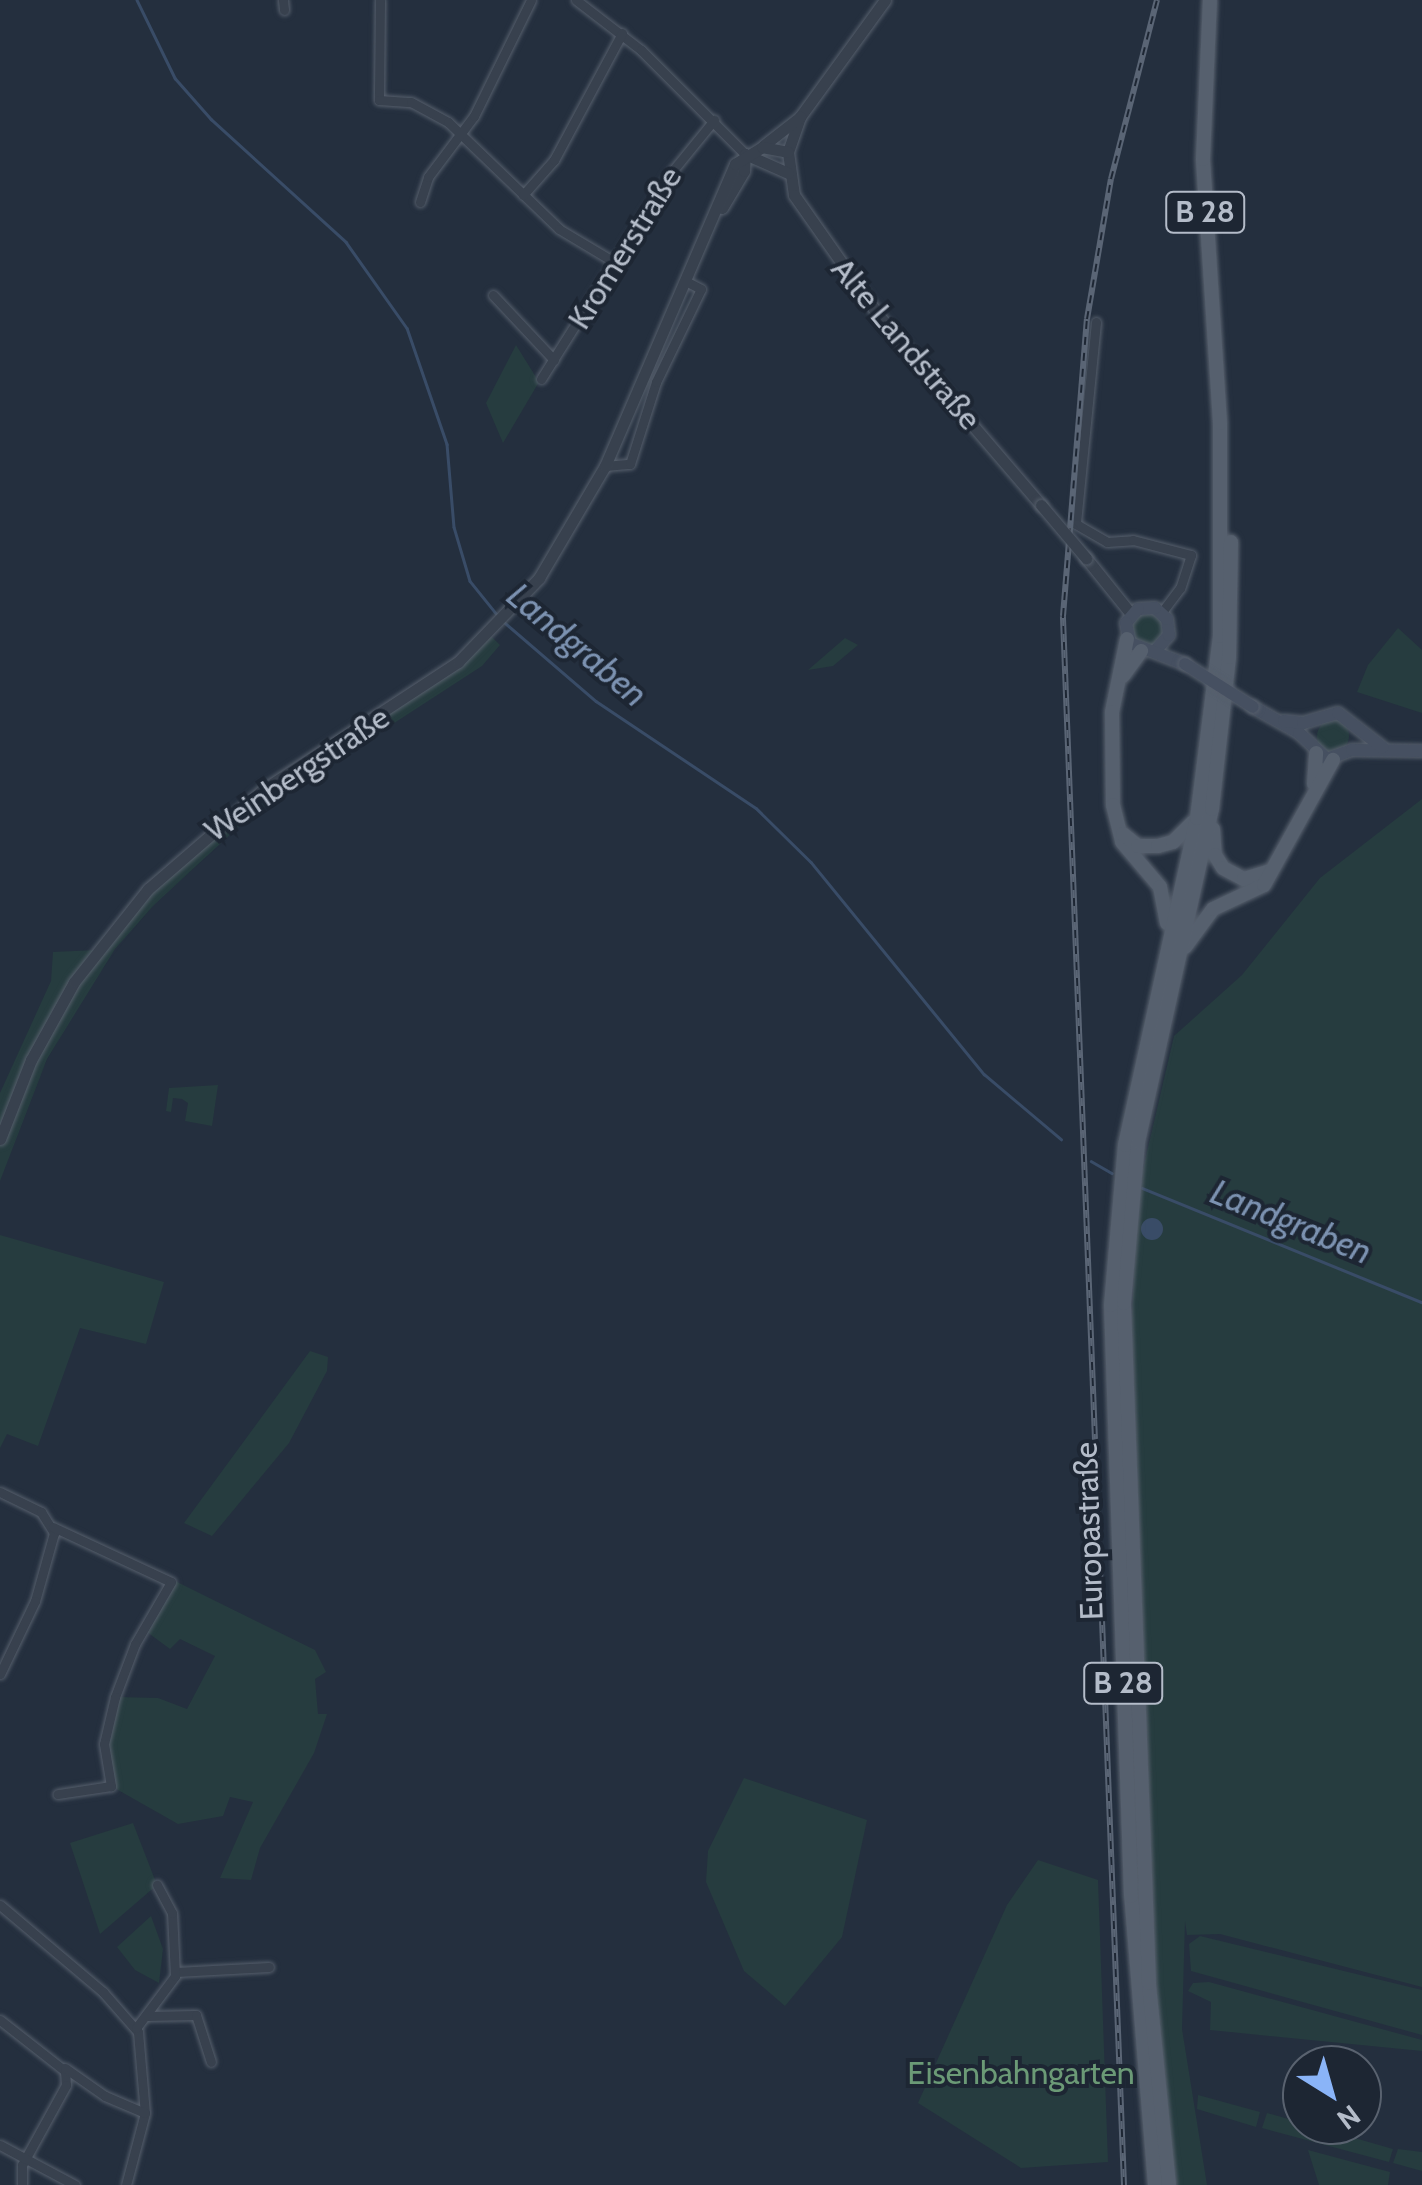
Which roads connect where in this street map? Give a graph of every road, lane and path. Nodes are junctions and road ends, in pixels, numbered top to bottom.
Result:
1 (380, 0) edge
2 (531, 0) edge
3 (576, 0) edge
4 (885, 0) edge
5 (1210, 0) edge
6 (622, 33) junction
7 (800, 116) junction
8 (714, 120) junction
9 (462, 136) junction
10 (762, 147) junction
11 (788, 152) junction
12 (745, 154) junction
13 (759, 166) junction
14 (744, 172) junction
15 (788, 173) junction
16 (522, 194) junction
17 (420, 202) dead end
18 (707, 232) junction
19 (616, 263) junction
20 (685, 281) junction
21 (494, 295) dead end
22 (1096, 322) dead end
23 (554, 360) junction
24 (541, 380) dead end
25 (1220, 423) junction
26 (605, 466) junction
27 (1162, 612) junction
28 (1131, 614) junction
29 (1167, 639) junction
30 (1127, 640) junction
31 (1149, 650) junction
32 (1185, 664) junction
33 (1117, 686) junction
34 (1280, 720) junction
35 (1315, 721) junction
36 (1356, 733) junction
37 (1313, 748) junction
38 (1384, 748) junction
39 (1352, 750) junction
40 (1422, 751) edge
41 (1333, 760) junction
42 (1312, 795) junction
43 (1212, 808) junction
44 (1196, 818) junction
45 (1117, 828) junction
46 (1276, 868) junction
47 (1167, 949) junction
48 (1175, 966) junction
49 (0, 1138) edge
50 (1127, 1178) junction
51 (0, 1492) edge
52 (53, 1527) junction
53 (0, 1674) edge
54 (58, 1794) dead end
55 (157, 1885) dead end
56 (0, 1905) edge
57 (269, 1967) dead end
58 (176, 1972) junction
59 (146, 2016) junction
60 (0, 2020) edge
61 (136, 2028) junction
62 (211, 2062) dead end
63 (64, 2067) junction
64 (146, 2113) junction
65 (0, 2145) edge
66 (25, 2159) junction
67 (22, 2185) edge
68 (75, 2185) edge
69 (126, 2185) edge
70 (1155, 2185) edge
71 (1170, 2185) edge

1 - 9 street
2 - 9 street
3 - 6 street
4 - 7 street
5 - 25 main road, B 28
6 - 8 street
6 - 16 street
7 - 10 street
7 - 11 street, Alte Landstraße
8 - 12 street
8 - 19 street, Kromerstraße
9 - 16 street
9 - 17 street
10 - 11 street
10 - 12 street
11 - 15 street, Alte Landstraße
12 - 13 street
12 - 14 street
12 - 18 street
13 - 14 street
13 - 15 street
14 - 18 street
15 - 28 street, Alte Landstraße, bridge
16 - 19 street
18 - 20 street
19 - 23 street, Kromerstraße
20 - 26 street
20 - 26 street
21 - 23 street
22 - 27 street
23 - 24 street, Kromerstraße
25 - 43 main road, B 28
25 - 44 main road, B 28
26 - 49 street, Weinbergstraße
27 - 28 main road
27 - 29 main road
28 - 30 main road
29 - 31 main road
29 - 32 main road
30 - 31 main road
30 - 33 main road
31 - 32 main road
31 - 33 main road
32 - 34 main road, bridge
33 - 45 main road
34 - 35 main road
34 - 37 main road
35 - 36 main road
35 - 37 main road
36 - 38 main road
36 - 39 main road
37 - 41 main road
37 - 42 main road
38 - 39 main road
38 - 40 main road
39 - 41 main road
41 - 42 main road
42 - 46 main road
43 - 46 main road
43 - 48 main road, B 28
44 - 45 main road
44 - 47 main road, B 28
45 - 47 main road
46 - 48 main road
47 - 50 main road, Europastraße / B 28
48 - 50 main road, Europastraße / B 28
50 - 70 main road, Europastraße / B 28
50 - 71 main road, Europastraße / B 28
51 - 52 street
52 - 53 street
52 - 54 street
55 - 58 street
56 - 61 street
57 - 58 street
58 - 59 street
59 - 61 street
59 - 62 street
60 - 63 street
61 - 64 street
63 - 64 street
63 - 66 street
64 - 69 street
65 - 66 street
66 - 67 street
66 - 68 street

